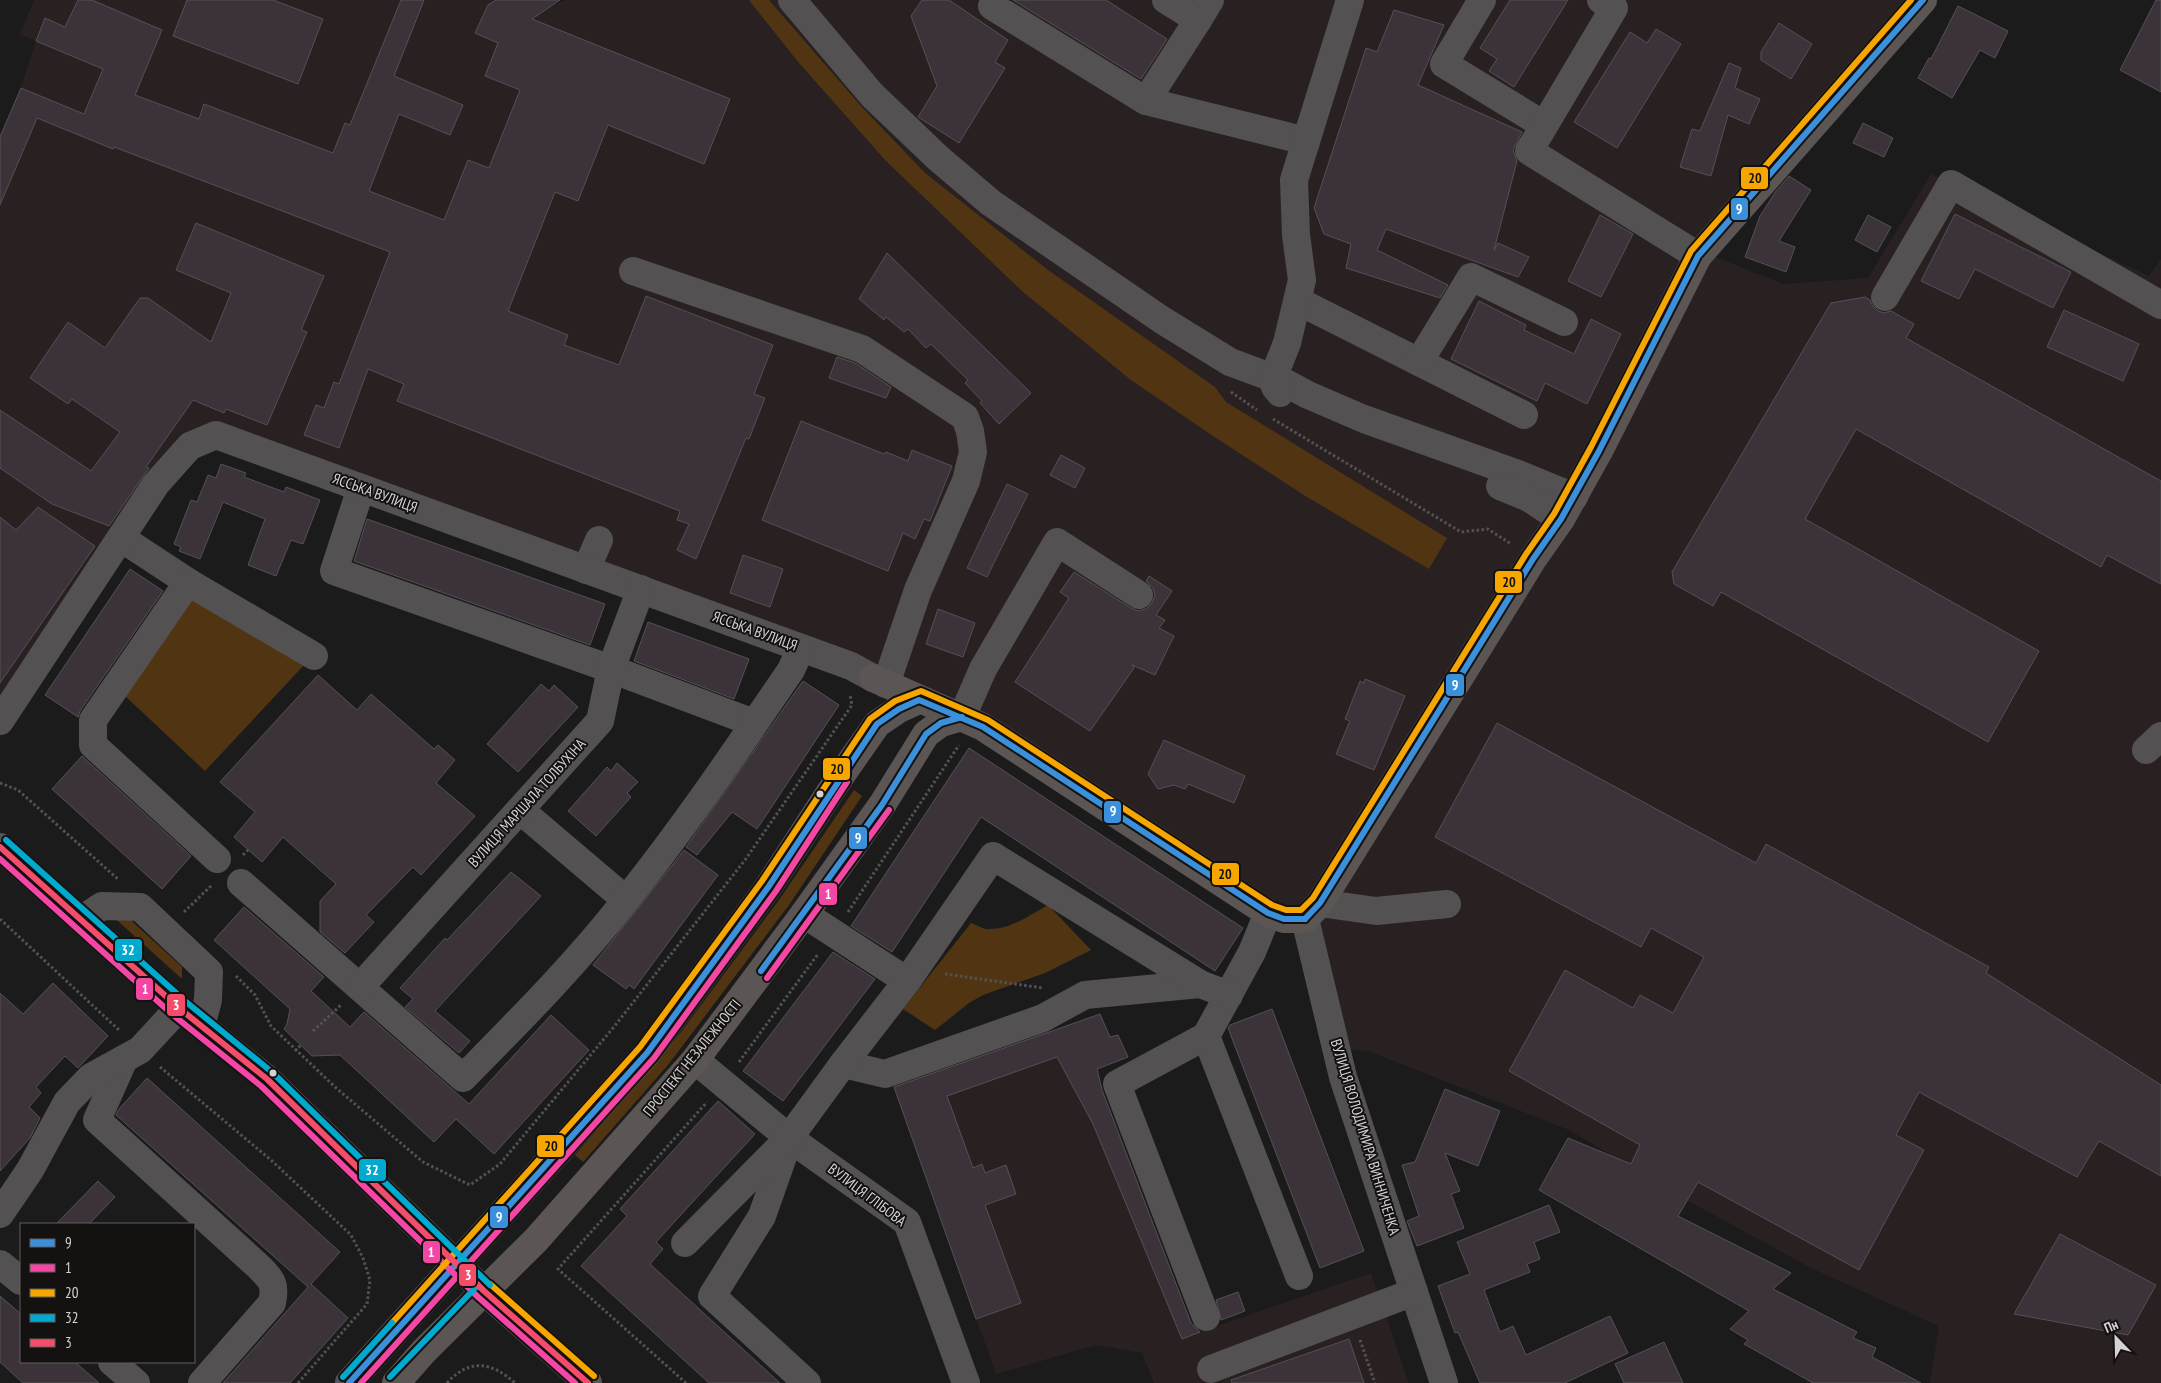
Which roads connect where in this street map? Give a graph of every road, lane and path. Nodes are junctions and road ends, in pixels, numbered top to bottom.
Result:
1 (792, 0) edge
2 (996, 0) edge
3 (1166, 0) edge
4 (1350, 0) edge
5 (1482, 0) edge
6 (1601, 0) edge
7 (1923, 0) edge
8 (1204, 10) edge
9 (1146, 101) junction
10 (1544, 125) junction
11 (1306, 142) junction
12 (1698, 256) junction
13 (633, 271) dead end
14 (1885, 297) dead end
15 (1298, 301) junction
16 (2161, 305) edge
17 (1564, 322) dead end
18 (1419, 362) junction
19 (1273, 378) junction
20 (1226, 389) dead end
21 (1258, 410) dead end
22 (1524, 415) dead end
23 (1267, 416) dead end
24 (361, 488) junction
25 (1568, 508) junction
26 (121, 538) junction
27 (599, 540) dead end
28 (1533, 559) junction
29 (586, 570) junction
30 (188, 582) junction
31 (641, 590) junction
32 (1139, 595) dead end
33 (801, 648) junction
34 (314, 656) dead end
35 (611, 669) junction
36 (880, 681) junction
37 (849, 691) dead end
38 (919, 700) junction
39 (0, 720) edge
40 (972, 722) junction
41 (754, 724) junction
42 (877, 724) junction
43 (520, 810) junction
44 (0, 847) edge
45 (217, 859) dead end
46 (241, 884) dead end
47 (207, 890) dead end
48 (626, 900) junction
49 (1446, 904) dead end
50 (190, 907) dead end
51 (1313, 911) junction
52 (1268, 913) junction
53 (804, 914) junction
54 (0, 919) edge
55 (81, 920) junction
56 (833, 934) junction
57 (907, 981) junction
58 (1200, 984) junction
59 (360, 987) junction
60 (1085, 995) junction
61 (1229, 995) junction
62 (179, 1008) junction
63 (201, 1026) junction
64 (314, 1031) dead end
65 (1206, 1036) junction
66 (301, 1045) dead end
67 (295, 1051) dead end
68 (132, 1054) junction
69 (694, 1060) junction
70 (843, 1064) junction
71 (724, 1084) junction
72 (789, 1138) junction
73 (423, 1162) dead end
74 (0, 1214) edge
75 (684, 1243) dead end
76 (0, 1264) edge
77 (456, 1264) junction
78 (1299, 1276) dead end
79 (20, 1280) edge
80 (484, 1291) junction
81 (1414, 1292) junction
82 (1351, 1316) junction
83 (1206, 1317) dead end
84 (113, 1363) edge
85 (1211, 1370) dead end
86 (136, 1383) edge
87 (202, 1383) edge
88 (298, 1383) edge
89 (349, 1383) edge
90 (396, 1383) edge
91 (447, 1383) edge
92 (515, 1383) edge
93 (588, 1383) edge
94 (686, 1383) edge
95 (807, 1383) edge
96 (966, 1383) edge
97 (1375, 1383) edge
98 (1444, 1383) edge

1 - 19 street
2 - 9 street
3 - 8 street
4 - 11 street
5 - 10 street
6 - 10 street
7 - 12 main road
8 - 9 street
9 - 11 street
10 - 12 street
11 - 15 street
12 - 25 main road
13 - 36 street
14 - 16 street
15 - 18 street
15 - 19 street
17 - 18 street
18 - 22 street
19 - 25 street
20 - 21 path
23 - 28 path
24 - 26 street, ЯССЬКА ВУЛИЦЯ
24 - 29 street, ЯССЬКА ВУЛИЦЯ
24 - 35 street
25 - 28 main road
26 - 30 street
26 - 39 street, ЯССЬКА ВУЛИЦЯ
27 - 29 street
28 - 51 main road
29 - 31 street, ЯССЬКА ВУЛИЦЯ
30 - 34 street
30 - 45 street
31 - 33 street, ЯССЬКА ВУЛИЦЯ
31 - 35 street, ВУЛИЦЯ МАРШАЛА ТОЛБУХІНА
32 - 40 street
33 - 36 street, ЯССЬКА ВУЛИЦЯ
33 - 41 street
35 - 41 street
35 - 43 street, ВУЛИЦЯ МАРШАЛА ТОЛБУХІНА
36 - 38 main road
36 - 42 main road
37 - 73 path
38 - 40 main road
38 - 42 main road
40 - 52 main road
40 - 53 main road, ПРОСПЕКТ НЕЗАЛЕЖНОСТІ
40 - 56 path
41 - 48 street
42 - 77 main road
43 - 48 street
43 - 59 street, ВУЛИЦЯ МАРШАЛА ТОЛБУХІНА
44 - 55 main road
46 - 59 street
47 - 50 path
48 - 59 street
49 - 51 street
51 - 52 main road
51 - 81 street, ВУЛИЦЯ ВОЛОДИМИРА ВИННИЧЕНКА
52 - 61 street
53 - 56 street
53 - 69 main road, ПРОСПЕКТ НЕЗАЛЕЖНОСТІ
54 - 68 path
55 - 62 main road
55 - 63 street
56 - 57 street
56 - 71 path
57 - 58 street
57 - 60 path
57 - 70 street
58 - 60 street
58 - 61 street
59 - 64 path
60 - 70 street
61 - 65 street
62 - 63 main road
62 - 68 street
63 - 77 main road
65 - 78 street
65 - 83 street
66 - 67 path
68 - 74 street
68 - 87 street
68 - 88 path
69 - 71 street, ВУЛИЦЯ ГЛІБОВА
69 - 80 main road, ПРОСПЕКТ НЕЗАЛЕЖНОСТІ
70 - 72 street
71 - 72 street, ВУЛИЦЯ ГЛІБОВА
71 - 94 path
72 - 75 street
72 - 95 street
72 - 96 street, ВУЛИЦЯ ГЛІБОВА
76 - 79 street
77 - 80 main road
77 - 89 main road
80 - 90 main road, ПРОСПЕКТ НЕЗАЛЕЖНОСТІ
80 - 93 main road
81 - 82 street
81 - 98 street, ВУЛИЦЯ ВОЛОДИМИРА ВИННИЧЕНКА
82 - 85 street
82 - 97 path
84 - 86 street
91 - 92 path

